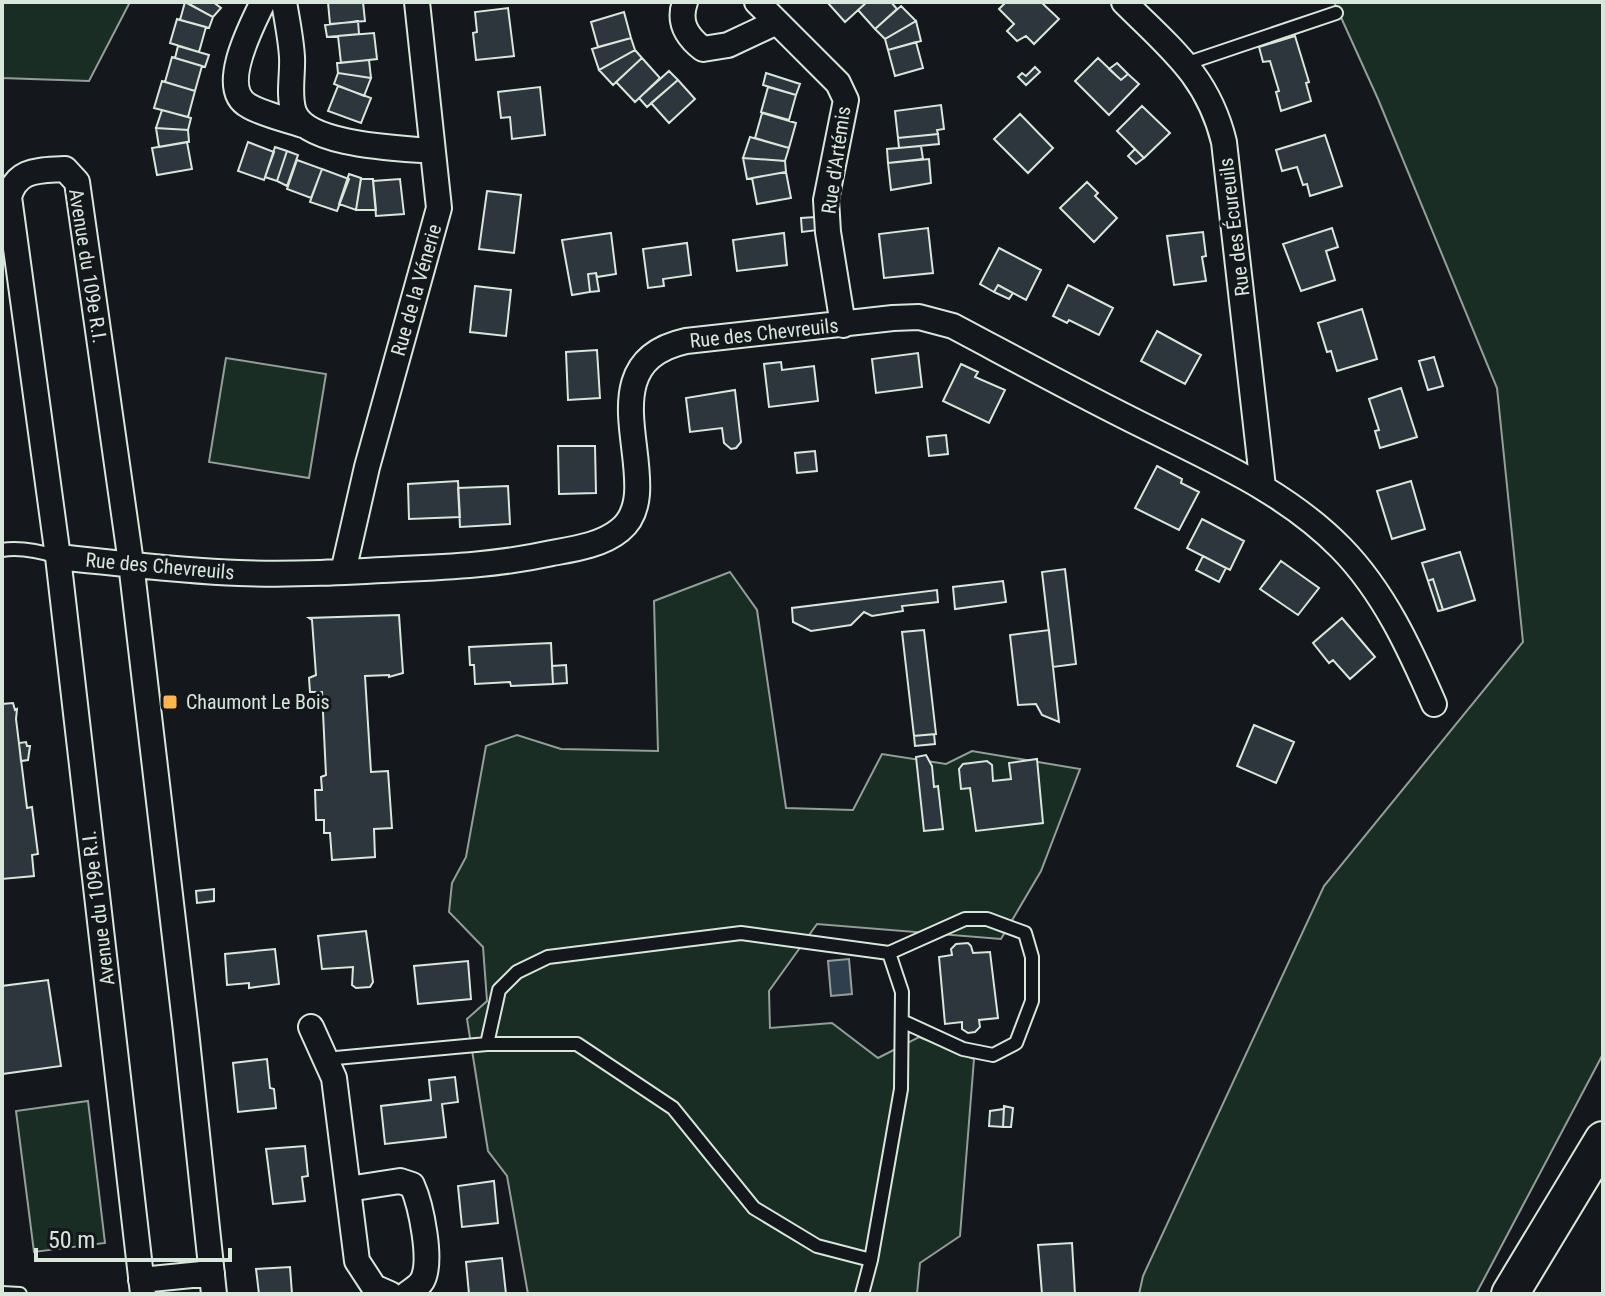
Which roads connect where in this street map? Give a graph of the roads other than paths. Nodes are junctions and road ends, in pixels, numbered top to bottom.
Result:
1 (263, 2) edge
2 (284, 2) edge
3 (417, 2) edge
4 (685, 2) edge
5 (757, 2) edge
6 (1124, 2) edge
7 (1336, 13) dead end
8 (777, 22) junction
9 (1185, 64) junction
10 (303, 125) junction
11 (432, 151) junction
12 (843, 325) junction
13 (1263, 487) junction
14 (2, 550) edge
15 (58, 557) junction
16 (131, 563) junction
17 (343, 572) junction
18 (1434, 704) dead end
19 (889, 953) junction
20 (902, 1021) junction
21 (311, 1027) dead end
22 (487, 1044) junction
23 (325, 1059) junction
24 (1603, 1140) edge
25 (348, 1189) junction
26 (871, 1260) junction
27 (213, 1283) edge
28 (142, 1287) edge
29 (2, 1293) edge
30 (20, 1294) edge
31 (390, 1294) edge
32 (407, 1294) edge
33 (862, 1294) edge
34 (1510, 1294) edge

1 - 10 street
2 - 10 street
3 - 11 street, Rue de la Vénerie
4 - 8 street
5 - 8 street, Rue d'Artémis
6 - 9 street, Rue des Écureuils
7 - 9 lane
8 - 12 street, Rue d'Artémis
9 - 13 street, Rue des Écureuils
10 - 11 street
11 - 17 street, Rue de la Vénerie
12 - 13 street, Rue des Chevreuils
12 - 17 street, Rue des Chevreuils
13 - 18 street, Rue des Chevreuils
14 - 15 lane
15 - 16 street, Rue des Chevreuils
15 - 16 street, Avenue du 109e R.I.
15 - 28 street, Avenue du 109e R.I.
16 - 17 street, Rue des Chevreuils
16 - 27 street, Avenue du 109e R.I.
19 - 20 lane
19 - 20 lane
19 - 22 lane
20 - 26 lane
21 - 23 street
22 - 23 lane
22 - 26 lane
23 - 25 street
24 - 34 main road
25 - 31 street
25 - 32 street
26 - 33 lane
27 - 28 street
29 - 30 lane

